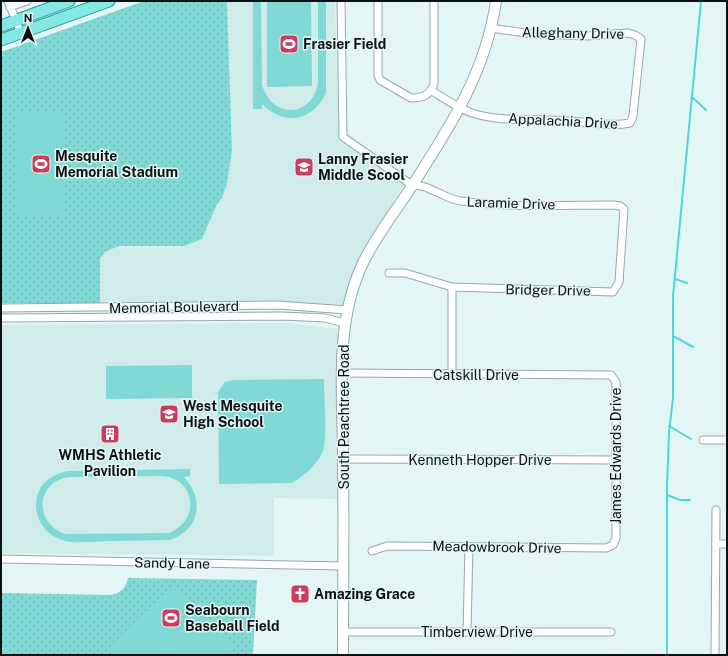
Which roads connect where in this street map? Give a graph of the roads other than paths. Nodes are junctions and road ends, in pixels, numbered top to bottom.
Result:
1 (27, 1) edge
2 (70, 1) edge
3 (109, 1) edge
4 (341, 1) edge
5 (378, 1) edge
6 (434, 1) edge
7 (490, 1) edge
8 (496, 1) edge
9 (9, 4) edge
10 (15, 21) junction
11 (491, 25) junction
12 (1, 26) edge
13 (21, 33) junction
14 (1, 40) edge
15 (639, 54) joint
16 (432, 91) junction
17 (460, 108) junction
18 (412, 185) junction
19 (613, 204) joint
20 (389, 273) dead end
21 (452, 287) junction
22 (1, 308) edge
23 (347, 310) junction
24 (1, 318) edge
25 (345, 324) junction
26 (341, 373) junction
27 (452, 374) junction
28 (610, 375) joint
29 (703, 440) dead end
30 (727, 440) edge
31 (343, 459) junction
32 (617, 460) junction
33 (716, 510) dead end
34 (616, 538) joint
35 (716, 544) junction
36 (727, 544) edge
37 (469, 547) junction
38 (372, 551) dead end
39 (1, 559) edge
40 (343, 566) junction
41 (343, 632) junction
42 (467, 632) junction
43 (611, 632) dead end
44 (343, 655) edge
45 (715, 655) edge

1 - 9 street
2 - 10 main road
3 - 13 main road
4 - 18 street, Laramie Drive
5 - 16 street
6 - 16 street
7 - 11 main road
8 - 11 main road, South Peachtree Road
9 - 10 street
10 - 12 main road
10 - 13 street
11 - 15 street, Alleghany Drive
11 - 17 main road, South Peachtree Road
13 - 14 main road
15 - 17 street, Appalachia Drive
16 - 17 street, Appalachia Drive
17 - 18 main road, South Peachtree Road
18 - 19 street, Laramie Drive
18 - 23 main road, South Peachtree Road
19 - 21 street, Bridger Drive
20 - 21 street, Bridger Drive
21 - 27 street
22 - 23 street, Memorial Boulevard
23 - 25 main road, South Peachtree Road
24 - 25 street, Memorial Boulevard
25 - 26 main road, South Peachtree Road
26 - 27 street, Catskill Drive
26 - 31 main road, South Peachtree Road
27 - 28 street, Catskill Drive
28 - 32 street, James Edwards Drive
29 - 30 street
31 - 32 street, Kenneth Hopper Drive
31 - 40 main road, South Peachtree Road
32 - 34 street, James Edwards Drive
33 - 35 street
34 - 37 street, Meadowbrook Drive
35 - 36 street
35 - 45 street
37 - 38 street, Meadowbrook Drive
37 - 42 street
39 - 40 street, Sandy Lane
40 - 41 main road, South Peachtree Road
41 - 42 street, Timberview Drive
41 - 44 main road, South Peachtree Road
42 - 43 street, Timberview Drive

